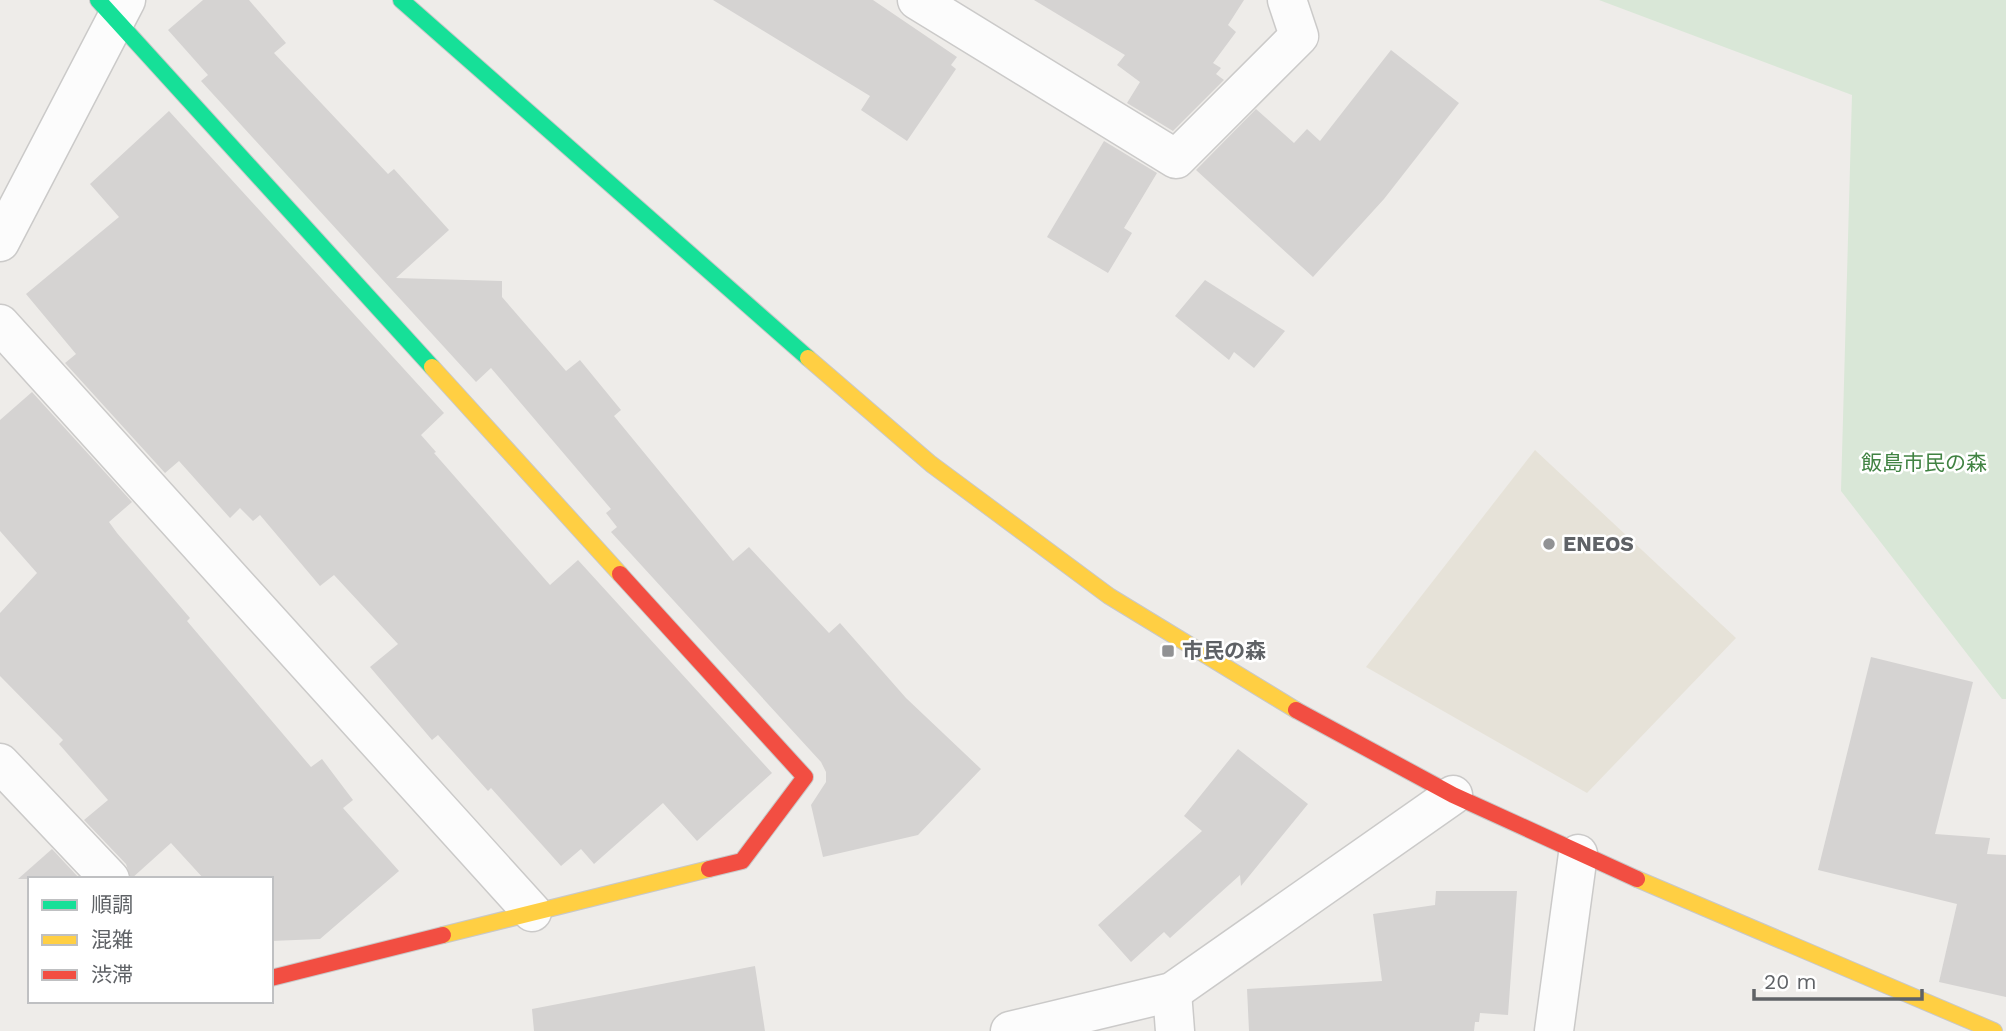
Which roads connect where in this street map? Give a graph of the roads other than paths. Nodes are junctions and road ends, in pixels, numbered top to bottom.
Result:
1 (401, 0) edge
2 (917, 0) edge
3 (1287, 0) edge
4 (113, 6) edge
5 (0, 242) edge
6 (0, 324) edge
7 (0, 764) edge
8 (1453, 794) junction
9 (1578, 854) junction
10 (108, 877) edge
11 (532, 912) junction
12 (273, 977) edge
13 (1172, 992) junction
14 (1010, 1031) edge
15 (1175, 1031) edge
16 (1554, 1031) edge
17 (1994, 1031) edge

1 - 8 street
2 - 3 street
4 - 5 street
4 - 11 street
6 - 11 street
7 - 10 street
8 - 9 street
8 - 13 street
9 - 16 street
9 - 17 street
11 - 12 street
13 - 14 street
13 - 15 street

